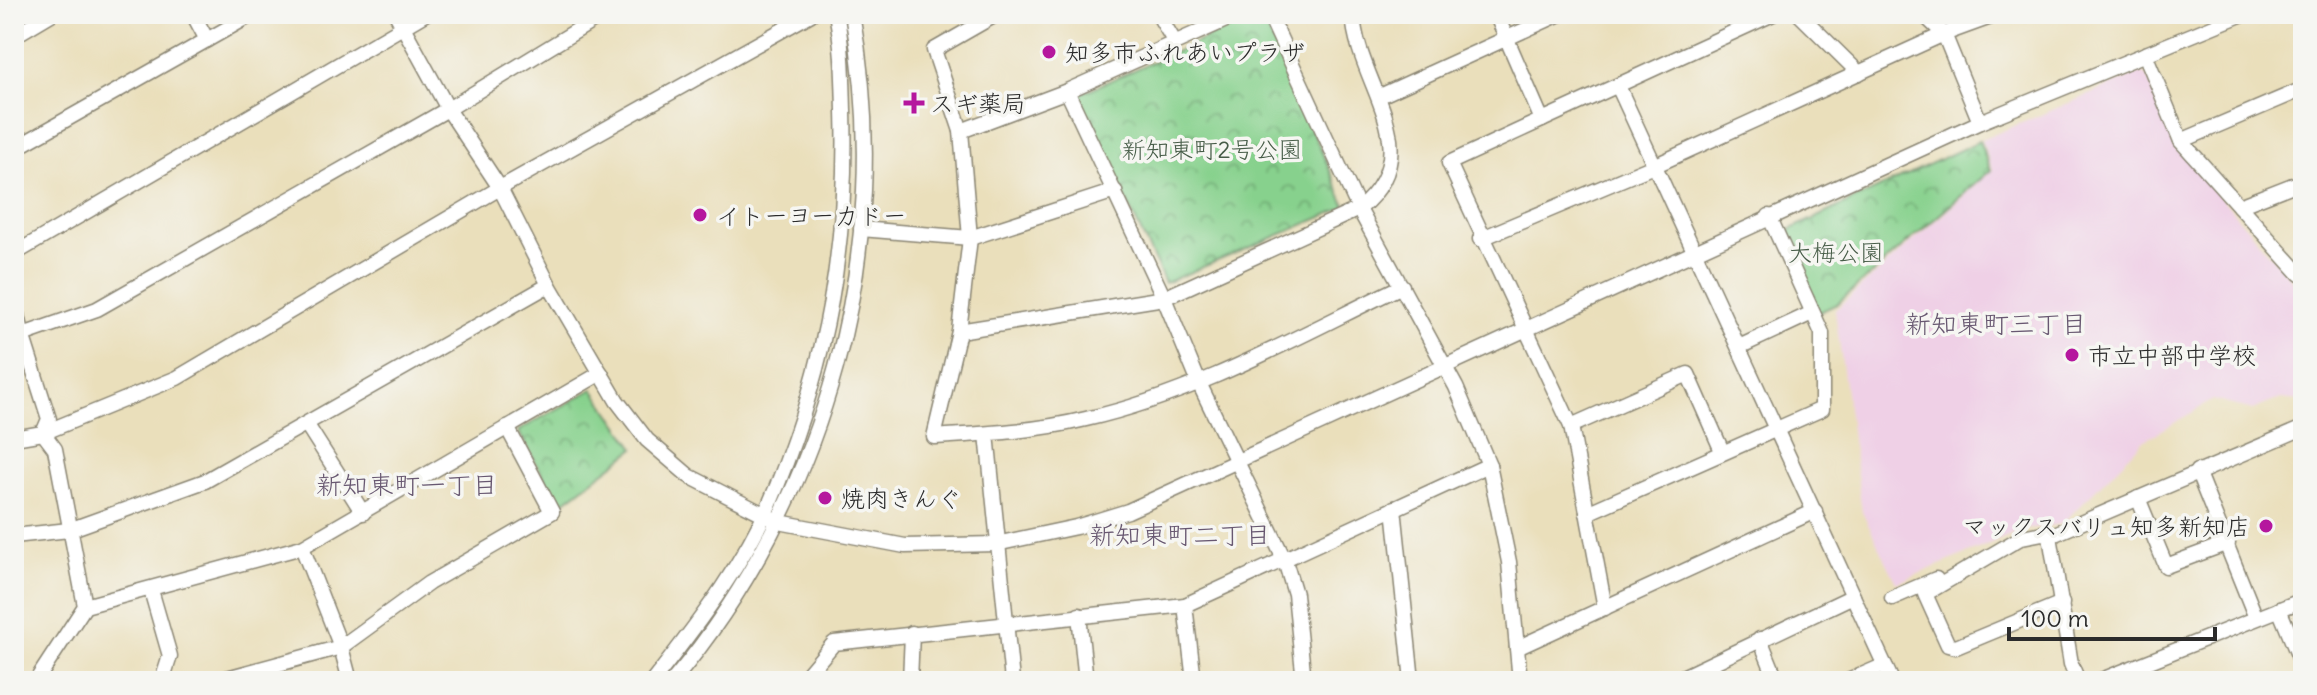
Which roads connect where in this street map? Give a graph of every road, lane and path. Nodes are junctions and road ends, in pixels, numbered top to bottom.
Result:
1 (51, 14) edge
2 (193, 14) edge
3 (253, 14) edge
4 (396, 14) edge
5 (425, 14) edge
6 (604, 14) edge
7 (811, 14) edge
8 (836, 14) edge
9 (852, 14) edge
10 (997, 14) edge
11 (1158, 14) edge
12 (1239, 14) edge
13 (1269, 14) edge
14 (1353, 14) edge
15 (1496, 14) edge
16 (1560, 14) edge
17 (1773, 14) edge
18 (1799, 14) edge
19 (1923, 14) edge
20 (1999, 14) edge
21 (2243, 14) edge
22 (404, 28) junction
23 (1944, 34) junction
24 (14, 36) edge
25 (1506, 38) junction
26 (207, 40) junction
27 (1174, 41) junction
28 (2145, 54) junction
29 (1859, 73) junction
30 (1618, 86) junction
31 (2303, 89) edge
32 (1067, 91) junction
33 (1380, 96) junction
34 (448, 109) junction
35 (1542, 120) junction
36 (1980, 122) junction
37 (961, 131) junction
38 (2181, 141) junction
39 (14, 149) edge
40 (1656, 165) junction
41 (2303, 181) edge
42 (500, 188) junction
43 (1115, 191) junction
44 (2239, 206) junction
45 (1359, 209) junction
46 (1769, 216) junction
47 (861, 229) junction
48 (970, 238) junction
49 (1481, 238) junction
50 (1696, 250) junction
51 (14, 254) edge
52 (2303, 273) edge
53 (549, 285) junction
54 (1402, 286) junction
55 (14, 297) edge
56 (1164, 298) junction
57 (1812, 313) junction
58 (1528, 329) junction
59 (959, 331) junction
60 (18, 338) edge
61 (1739, 347) junction
62 (1443, 367) junction
63 (601, 373) junction
64 (1199, 383) junction
65 (307, 425) junction
66 (1571, 426) junction
67 (507, 427) junction
68 (1776, 427) junction
69 (2303, 428) edge
70 (43, 433) junction
71 (987, 434) junction
72 (14, 438) edge
73 (1722, 451) junction
74 (1239, 460) junction
75 (1489, 465) junction
76 (2197, 471) junction
77 (2138, 498) junction
78 (1394, 508) junction
79 (1815, 511) junction
80 (363, 513) junction
81 (1587, 513) junction
82 (762, 515) junction
83 (779, 522) junction
84 (69, 530) junction
85 (14, 536) edge
86 (2050, 536) junction
87 (2228, 543) junction
88 (996, 544) junction
89 (302, 547) junction
90 (1285, 561) junction
91 (1946, 580) junction
92 (151, 590) junction
93 (1853, 596) junction
94 (1892, 598) dead end
95 (2303, 600) edge
96 (2062, 603) junction
97 (1185, 605) junction
98 (85, 606) junction
99 (1605, 608) junction
100 (2279, 609) junction
101 (1079, 615) junction
102 (2256, 618) junction
103 (1004, 626) junction
104 (912, 633) junction
105 (1760, 639) junction
106 (341, 647) junction
107 (1517, 648) junction
108 (1885, 665) junction
109 (2303, 667) edge
110 (36, 681) edge
111 (162, 681) edge
112 (216, 681) edge
113 (350, 681) edge
114 (653, 681) edge
115 (673, 681) edge
116 (802, 681) edge
117 (910, 681) edge
118 (1012, 681) edge
119 (1086, 681) edge
120 (1194, 681) edge
121 (1304, 681) edge
122 (1412, 681) edge
123 (1520, 681) edge
124 (1674, 681) edge
125 (1777, 681) edge
126 (1848, 681) edge
127 (1892, 681) edge
128 (2078, 681) edge
129 (2099, 681) edge

1 - 24 street
2 - 26 street
3 - 26 street
4 - 22 street
5 - 22 street
6 - 34 street
7 - 42 street
8 - 82 street
9 - 47 street
10 - 37 street
11 - 27 street
12 - 27 street
13 - 45 street
14 - 33 street
15 - 25 street
16 - 25 street
17 - 30 street
18 - 29 street
19 - 23 street
20 - 23 street
21 - 28 street
22 - 34 street
22 - 51 street
23 - 29 street
23 - 36 street
25 - 33 street
25 - 35 street
26 - 39 street
27 - 32 street
28 - 36 street
28 - 38 street
29 - 40 street
30 - 35 street
30 - 40 street
31 - 38 street
32 - 37 street
32 - 43 street
33 - 45 street
34 - 42 street
34 - 60 street
35 - 49 street
36 - 46 street
37 - 48 street
38 - 44 street
40 - 49 street
40 - 50 street
41 - 44 street
42 - 53 street
42 - 70 street
43 - 48 street
43 - 56 street
44 - 52 street
45 - 54 street
45 - 56 street
46 - 50 street
46 - 57 street
47 - 48 street
47 - 83 street
48 - 59 street
49 - 58 street
50 - 58 street
50 - 61 street
53 - 63 street
53 - 65 street
54 - 62 street
54 - 64 street
55 - 60 street
56 - 59 street
56 - 64 street
57 - 61 street
57 - 68 street
58 - 62 street
58 - 66 street
59 - 71 street
60 - 70 street
61 - 68 street
62 - 74 street
62 - 75 street
63 - 67 street
63 - 82 street
64 - 71 street
64 - 74 street
65 - 80 street
65 - 84 street
66 - 73 street
66 - 81 street
67 - 80 street
67 - 106 street
68 - 73 street
68 - 79 street
69 - 76 street
70 - 72 street
70 - 84 street
71 - 88 street
73 - 81 street
74 - 88 street
74 - 90 street
75 - 78 street
75 - 107 street
76 - 77 street
76 - 87 street
77 - 86 street
77 - 87 street
78 - 90 street
78 - 122 street
79 - 93 street
79 - 99 street
80 - 89 street
81 - 99 street
82 - 83 street
82 - 114 street
83 - 88 street
83 - 115 street
84 - 85 street
84 - 98 street
86 - 91 street
86 - 96 street
87 - 102 street
88 - 103 street
89 - 92 street
89 - 106 street
90 - 97 street
90 - 121 street
91 - 94 street
91 - 96 street
92 - 98 street
92 - 111 street
93 - 105 street
93 - 108 street
95 - 100 street
96 - 128 street
97 - 101 street
97 - 120 street
98 - 110 street
99 - 107 street
100 - 102 street
100 - 109 street
101 - 103 street
101 - 119 street
102 - 129 street
103 - 104 street
103 - 118 street
104 - 116 street
104 - 117 street
105 - 124 street
105 - 125 street
106 - 112 street
106 - 113 street
107 - 123 street
108 - 126 street
108 - 127 street

